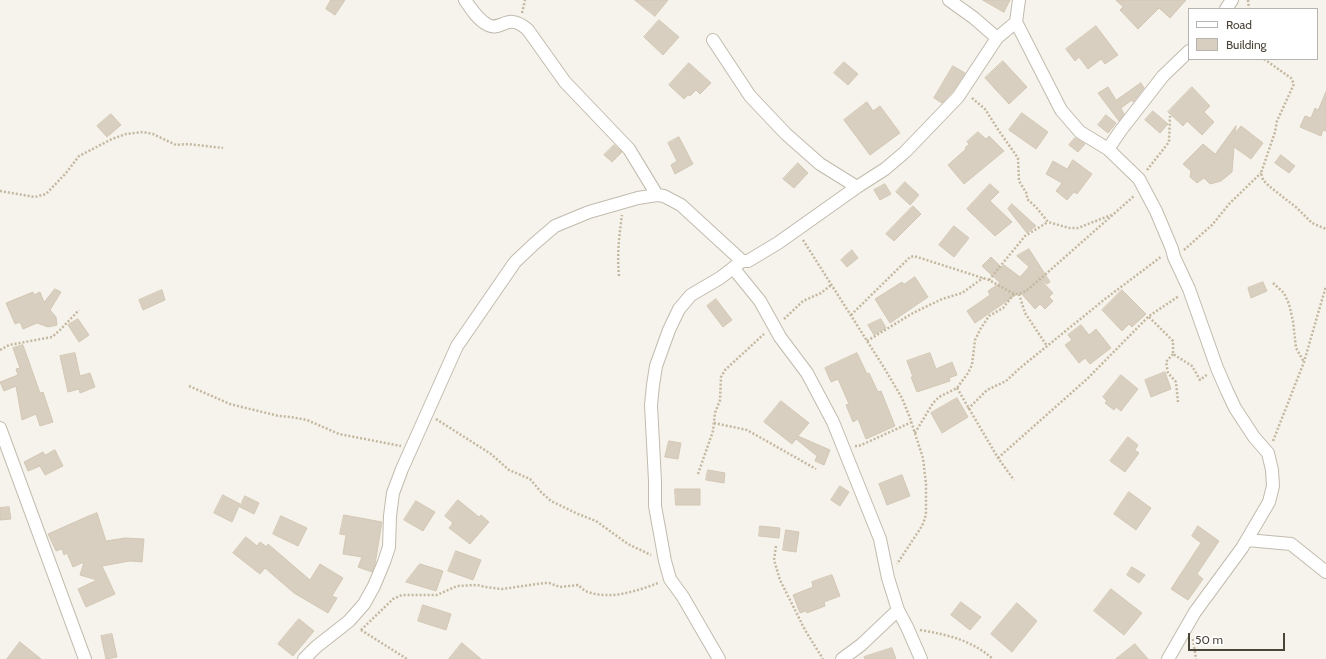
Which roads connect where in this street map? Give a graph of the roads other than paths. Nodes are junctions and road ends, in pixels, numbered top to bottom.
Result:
1 (465, 0) edge
2 (950, 0) edge
3 (1019, 0) edge
4 (1016, 22) junction
5 (997, 38) junction
6 (713, 40) dead end
7 (1188, 52) edge
8 (1108, 149) junction
9 (857, 186) junction
10 (656, 195) junction
11 (738, 265) junction
12 (0, 428) edge
13 (1247, 540) junction
14 (1326, 572) edge
15 (898, 610) junction
16 (85, 659) edge
17 (304, 659) edge
18 (718, 659) edge
19 (842, 659) edge
20 (921, 659) edge
21 (1168, 659) edge

1 - 10 street
2 - 5 street
3 - 4 street
4 - 5 street
4 - 8 street
5 - 9 street
6 - 9 street
7 - 8 street
8 - 13 street
9 - 11 street
10 - 11 street
10 - 17 street
11 - 15 street
11 - 18 street
12 - 16 street
13 - 14 street
13 - 21 street
15 - 19 street
15 - 20 street

